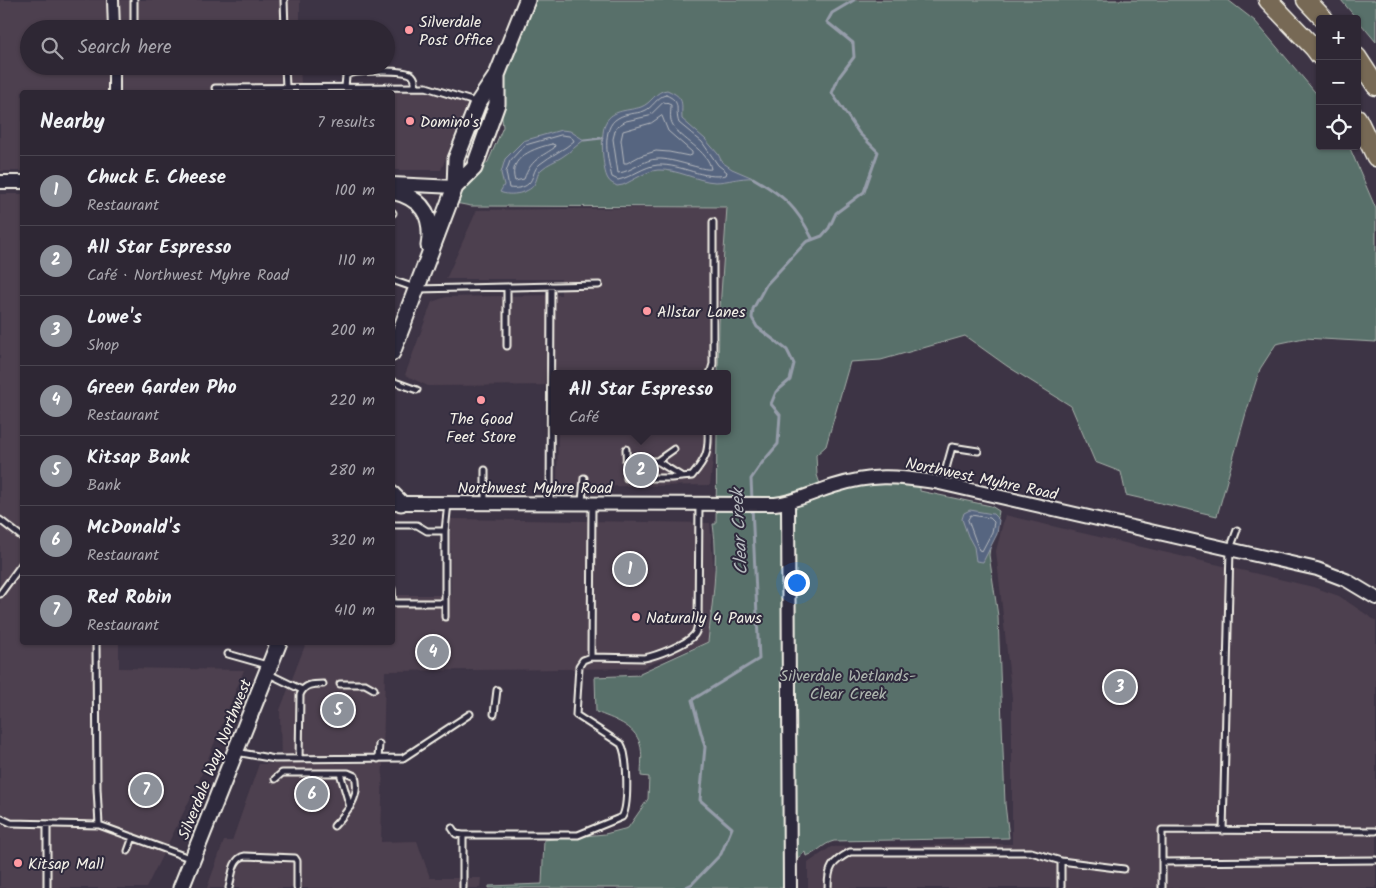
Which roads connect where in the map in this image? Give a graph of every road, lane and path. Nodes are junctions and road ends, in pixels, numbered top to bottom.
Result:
1 (114, 0) edge
2 (134, 0) edge
3 (284, 0) edge
4 (527, 0) edge
5 (1268, 0) edge
6 (1306, 0) edge
7 (1320, 15) edge
8 (114, 20) edge
9 (134, 20) edge
10 (285, 20) edge
11 (1316, 51) edge
12 (1359, 60) edge
13 (395, 72) edge
14 (114, 75) edge
15 (285, 75) edge
16 (348, 75) edge
17 (497, 75) junction
18 (1376, 86) edge
19 (286, 87) junction
20 (345, 87) junction
21 (415, 87) junction
22 (215, 88) dead end
23 (114, 90) edge
24 (270, 90) edge
25 (478, 103) junction
26 (1361, 126) edge
27 (1376, 158) edge
28 (0, 182) edge
29 (20, 182) edge
30 (395, 184) edge
31 (455, 187) junction
32 (395, 192) edge
33 (713, 222) dead end
34 (427, 264) junction
35 (395, 281) edge
36 (599, 285) dead end
37 (551, 286) junction
38 (507, 287) junction
39 (418, 289) junction
40 (395, 346) edge
41 (507, 346) dead end
42 (711, 370) edge
43 (395, 382) edge
44 (417, 390) dead end
45 (708, 435) edge
46 (626, 449) dead end
47 (674, 449) dead end
48 (978, 451) dead end
49 (626, 462) junction
50 (657, 462) junction
51 (485, 470) dead end
52 (682, 477) junction
53 (584, 478) dead end
54 (942, 483) junction
55 (395, 500) edge
56 (788, 502) junction
57 (448, 503) junction
58 (485, 503) junction
59 (550, 503) junction
60 (587, 503) junction
61 (698, 503) junction
62 (0, 520) edge
63 (395, 526) edge
64 (1236, 530) dead end
65 (445, 531) junction
66 (20, 535) edge
67 (1230, 549) junction
68 (20, 567) edge
69 (0, 594) edge
70 (1376, 598) edge
71 (395, 603) edge
72 (445, 603) junction
73 (445, 617) dead end
74 (96, 645) edge
75 (278, 645) edge
76 (228, 654) dead end
77 (590, 657) junction
78 (269, 670) junction
79 (323, 684) dead end
80 (340, 684) dead end
81 (374, 689) dead end
82 (302, 690) junction
83 (497, 690) dead end
84 (470, 714) dead end
85 (494, 714) dead end
86 (379, 744) dead end
87 (236, 752) junction
88 (299, 759) junction
89 (378, 759) junction
90 (340, 773) junction
91 (275, 778) dead end
92 (350, 806) junction
93 (0, 818) edge
94 (47, 825) junction
95 (99, 825) junction
96 (334, 826) dead end
97 (452, 828) dead end
98 (1376, 830) edge
99 (1223, 831) junction
100 (463, 835) junction
101 (133, 837) junction
102 (128, 851) dead end
103 (192, 859) junction
104 (1376, 860) edge
105 (1061, 861) junction
106 (1162, 862) junction
107 (1124, 869) dead end
108 (47, 888) edge
109 (181, 888) edge
110 (229, 888) edge
111 (297, 888) edge
112 (463, 888) edge
113 (790, 888) edge
114 (828, 888) edge
115 (1061, 888) edge
116 (1162, 888) edge

1 - 8 street
2 - 9 lane
3 - 10 lane
4 - 17 main road
5 - 11 highway
6 - 7 highway
12 - 18 highway
13 - 21 lane
14 - 23 street
15 - 19 lane
16 - 20 lane
17 - 25 main road
17 - 31 main road
19 - 20 lane
19 - 24 lane
20 - 21 lane
21 - 25 lane
22 - 24 lane
25 - 31 main road
26 - 27 highway
28 - 29 street
30 - 31 street
31 - 34 main road
32 - 34 main road
33 - 42 lane
34 - 39 main road
35 - 39 lane
36 - 37 lane
37 - 38 lane
37 - 59 lane
38 - 39 lane
38 - 41 lane
39 - 40 main road
43 - 44 lane
45 - 52 lane
46 - 49 lane
47 - 50 lane
48 - 54 lane
49 - 50 lane
49 - 52 lane
50 - 52 lane
51 - 58 lane
53 - 60 lane
54 - 56 street, Northwest Myhre Road
54 - 67 street, Northwest Myhre Road
55 - 57 street, Northwest Myhre Road
56 - 61 street, Northwest Myhre Road
56 - 113 street
57 - 58 street, Northwest Myhre Road
57 - 65 lane
58 - 59 street, Northwest Myhre Road
59 - 60 street, Northwest Myhre Road
60 - 61 street, Northwest Myhre Road
60 - 77 lane
61 - 77 lane
62 - 66 lane
63 - 65 lane
64 - 67 lane
65 - 72 lane
67 - 70 street, Northwest Myhre Road
67 - 99 lane
68 - 69 lane
71 - 72 lane
72 - 73 lane
74 - 95 lane
75 - 78 main road, Silverdale Way Northwest
76 - 78 lane
77 - 100 lane
78 - 82 lane
78 - 87 main road, Silverdale Way Northwest
79 - 82 lane
80 - 81 lane
82 - 88 lane
83 - 85 lane
84 - 89 lane
86 - 89 lane
87 - 88 lane
87 - 103 main road, Silverdale Way Northwest
88 - 89 lane
90 - 91 lane
90 - 92 lane
90 - 92 lane
92 - 96 lane
93 - 94 lane
94 - 95 lane
94 - 108 lane
95 - 101 lane
97 - 100 lane
98 - 99 lane
99 - 106 lane
100 - 112 lane
101 - 102 lane
101 - 103 lane
103 - 109 main road, Silverdale Way Northwest
104 - 106 lane
105 - 107 lane
105 - 114 lane
105 - 115 lane
106 - 116 lane
110 - 111 lane

